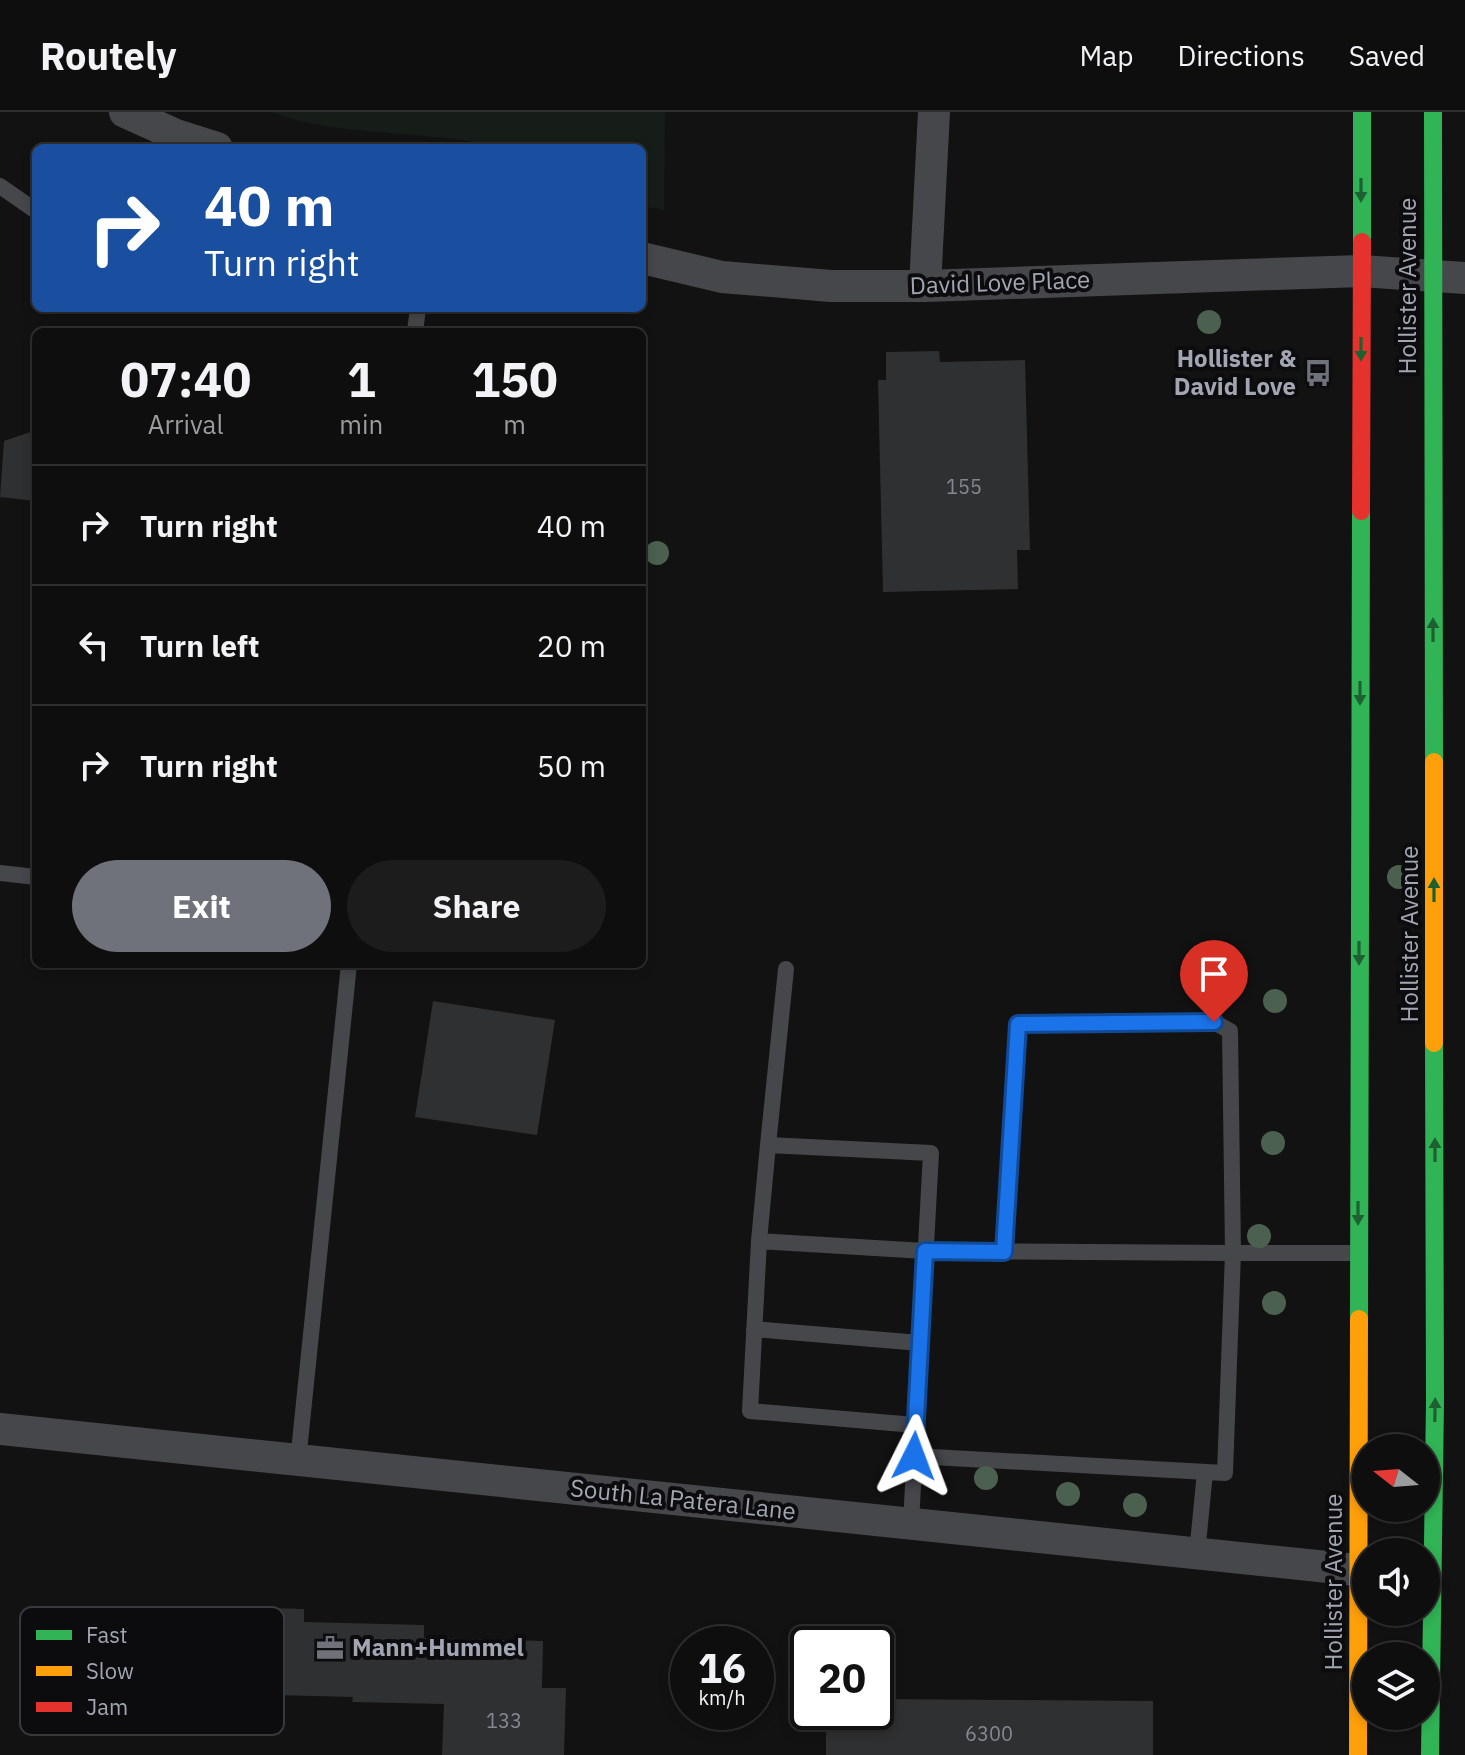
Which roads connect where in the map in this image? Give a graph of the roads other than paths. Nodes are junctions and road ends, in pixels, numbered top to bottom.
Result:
1 (125, 112) edge
2 (934, 112) edge
3 (1362, 112) edge
4 (1433, 112) edge
5 (179, 123) edge
6 (211, 144) edge
7 (0, 186) edge
8 (32, 208) edge
9 (646, 259) edge
10 (1361, 271) junction
11 (1432, 275) junction
12 (1465, 278) edge
13 (925, 286) junction
14 (0, 873) edge
15 (32, 877) edge
16 (349, 968) edge
17 (786, 969) dead end
18 (768, 1145) junction
19 (759, 1241) junction
20 (925, 1251) junction
21 (1004, 1252) junction
22 (1233, 1253) junction
23 (1358, 1253) junction
24 (754, 1329) junction
25 (920, 1343) junction
26 (915, 1425) junction
27 (0, 1429) edge
28 (914, 1456) junction
29 (298, 1461) junction
30 (1205, 1472) junction
31 (911, 1523) junction
32 (1362, 1538) edge
33 (1429, 1538) edge
34 (1197, 1554) junction
35 (1352, 1570) edge
36 (1361, 1626) edge
37 (1429, 1626) edge
38 (1358, 1755) edge
39 (1430, 1755) edge

1 - 5 street
2 - 13 street
3 -> 10 main road, Hollister Avenue
4 - 11 main road, Hollister Avenue
5 - 6 street
7 - 8 lane
9 - 13 street, David Love Place
10 - 11 street, David Love Place
10 - 13 street, David Love Place
10 -> 23 main road, Hollister Avenue
11 - 12 street, David Love Place
33 -> 11 main road, Hollister Avenue
14 - 15 lane
16 - 29 lane
17 - 18 lane
18 - 19 lane
18 - 20 lane
19 - 20 lane
19 - 24 lane
20 - 21 lane
20 - 25 lane
21 - 22 lane
21 - 22 lane
22 - 23 lane
22 - 30 lane
23 - 32 main road, Hollister Avenue
24 - 25 lane
24 - 26 lane
25 - 26 lane
26 - 28 lane
27 - 29 street, South La Patera Lane
28 - 30 lane
28 - 31 lane
29 - 31 street, South La Patera Lane
30 - 34 lane
31 - 34 street, South La Patera Lane
34 - 35 street, South La Patera Lane
36 - 38 main road, Hollister Avenue
37 - 39 main road, Hollister Avenue

